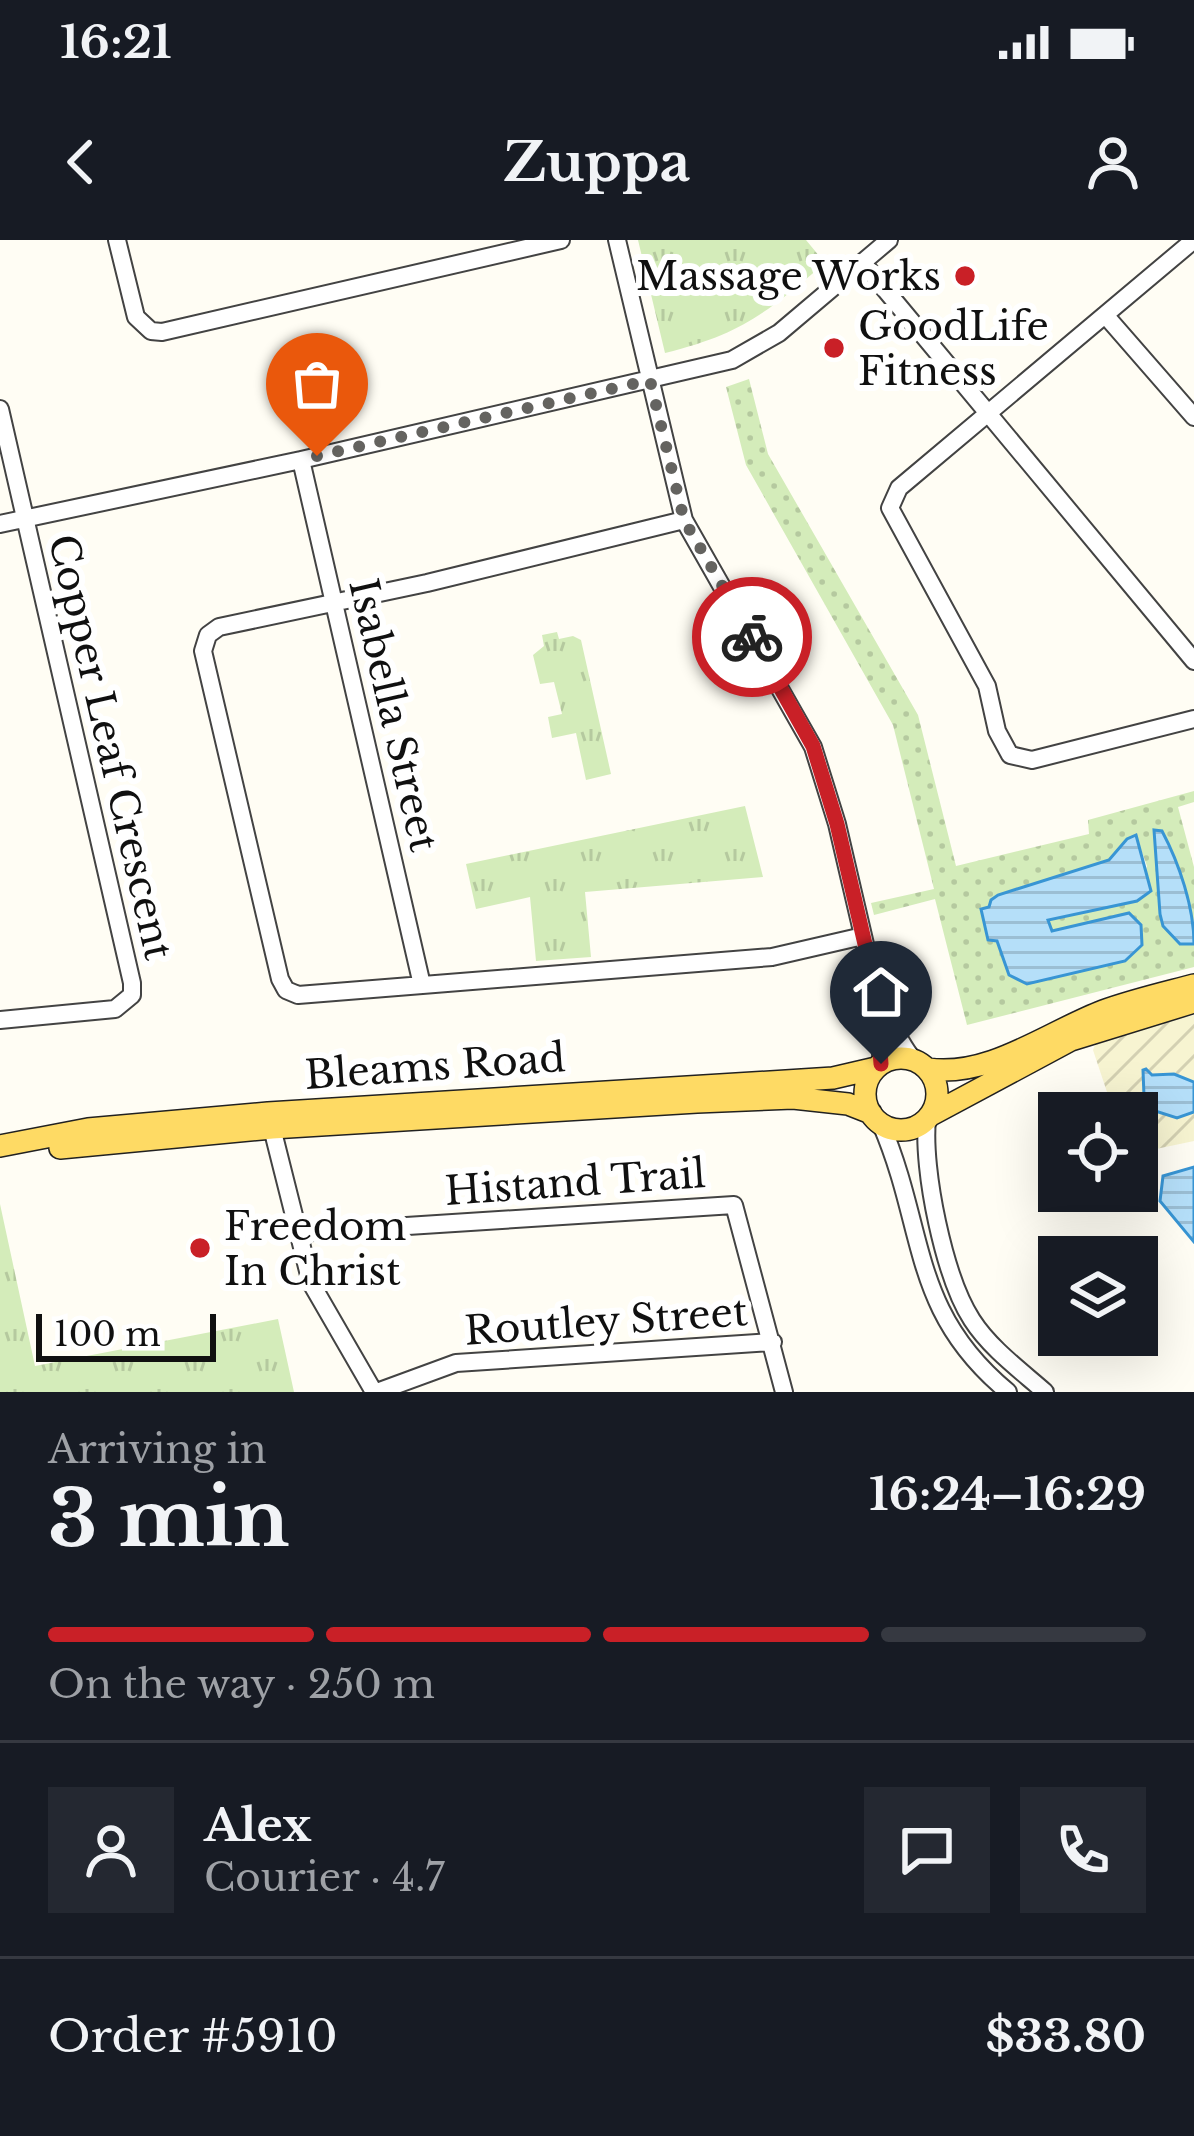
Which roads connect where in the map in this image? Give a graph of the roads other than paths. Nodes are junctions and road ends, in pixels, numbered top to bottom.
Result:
1 (117, 240) edge
2 (561, 240) edge
3 (617, 240) edge
4 (889, 240) edge
5 (1194, 240) edge
6 (863, 263) junction
7 (1106, 316) junction
8 (650, 380) junction
9 (0, 409) edge
10 (988, 413) junction
11 (1194, 417) edge
12 (301, 460) junction
13 (25, 519) junction
14 (684, 520) junction
15 (0, 524) edge
16 (334, 602) junction
17 (1194, 661) edge
18 (1194, 719) edge
19 (863, 936) junction
20 (422, 985) junction
21 (1194, 986) edge
22 (1194, 1002) edge
23 (882, 1017) junction
24 (0, 1020) edge
25 (921, 1065) junction
26 (879, 1066) junction
27 (929, 1117) junction
28 (876, 1119) junction
29 (272, 1128) junction
30 (0, 1146) edge
31 (0, 1158) edge
32 (298, 1233) junction
33 (773, 1342) junction
34 (375, 1392) edge
35 (784, 1392) edge
36 (1008, 1392) edge
37 (1046, 1392) edge

1 - 2 street
3 - 8 street
4 - 6 street
5 - 7 street
6 - 8 street
6 - 10 street
7 - 10 street
7 - 11 street
8 - 12 street
8 - 14 street
9 - 13 street
10 - 17 street
10 - 18 street
12 - 13 street
12 - 16 street, Isabella Street
13 - 15 street
13 - 24 street, Copper Leaf Crescent
14 - 16 street
14 - 19 street
16 - 20 street, Isabella Street
16 - 20 street
19 - 20 street
19 - 23 street
21 - 25 main road
22 - 27 main road
23 - 25 street
23 - 26 street
25 - 26 main road
25 - 27 main road
26 - 28 main road
26 - 30 main road, Bleams Road
27 - 28 main road
27 - 37 street
28 - 29 main road, Bleams Road
28 - 36 street
29 - 31 main road, Bleams Road
29 - 32 street
32 - 33 street, Histand Trail
32 - 34 street
33 - 34 street, Routley Street
33 - 35 street, Histand Trail

